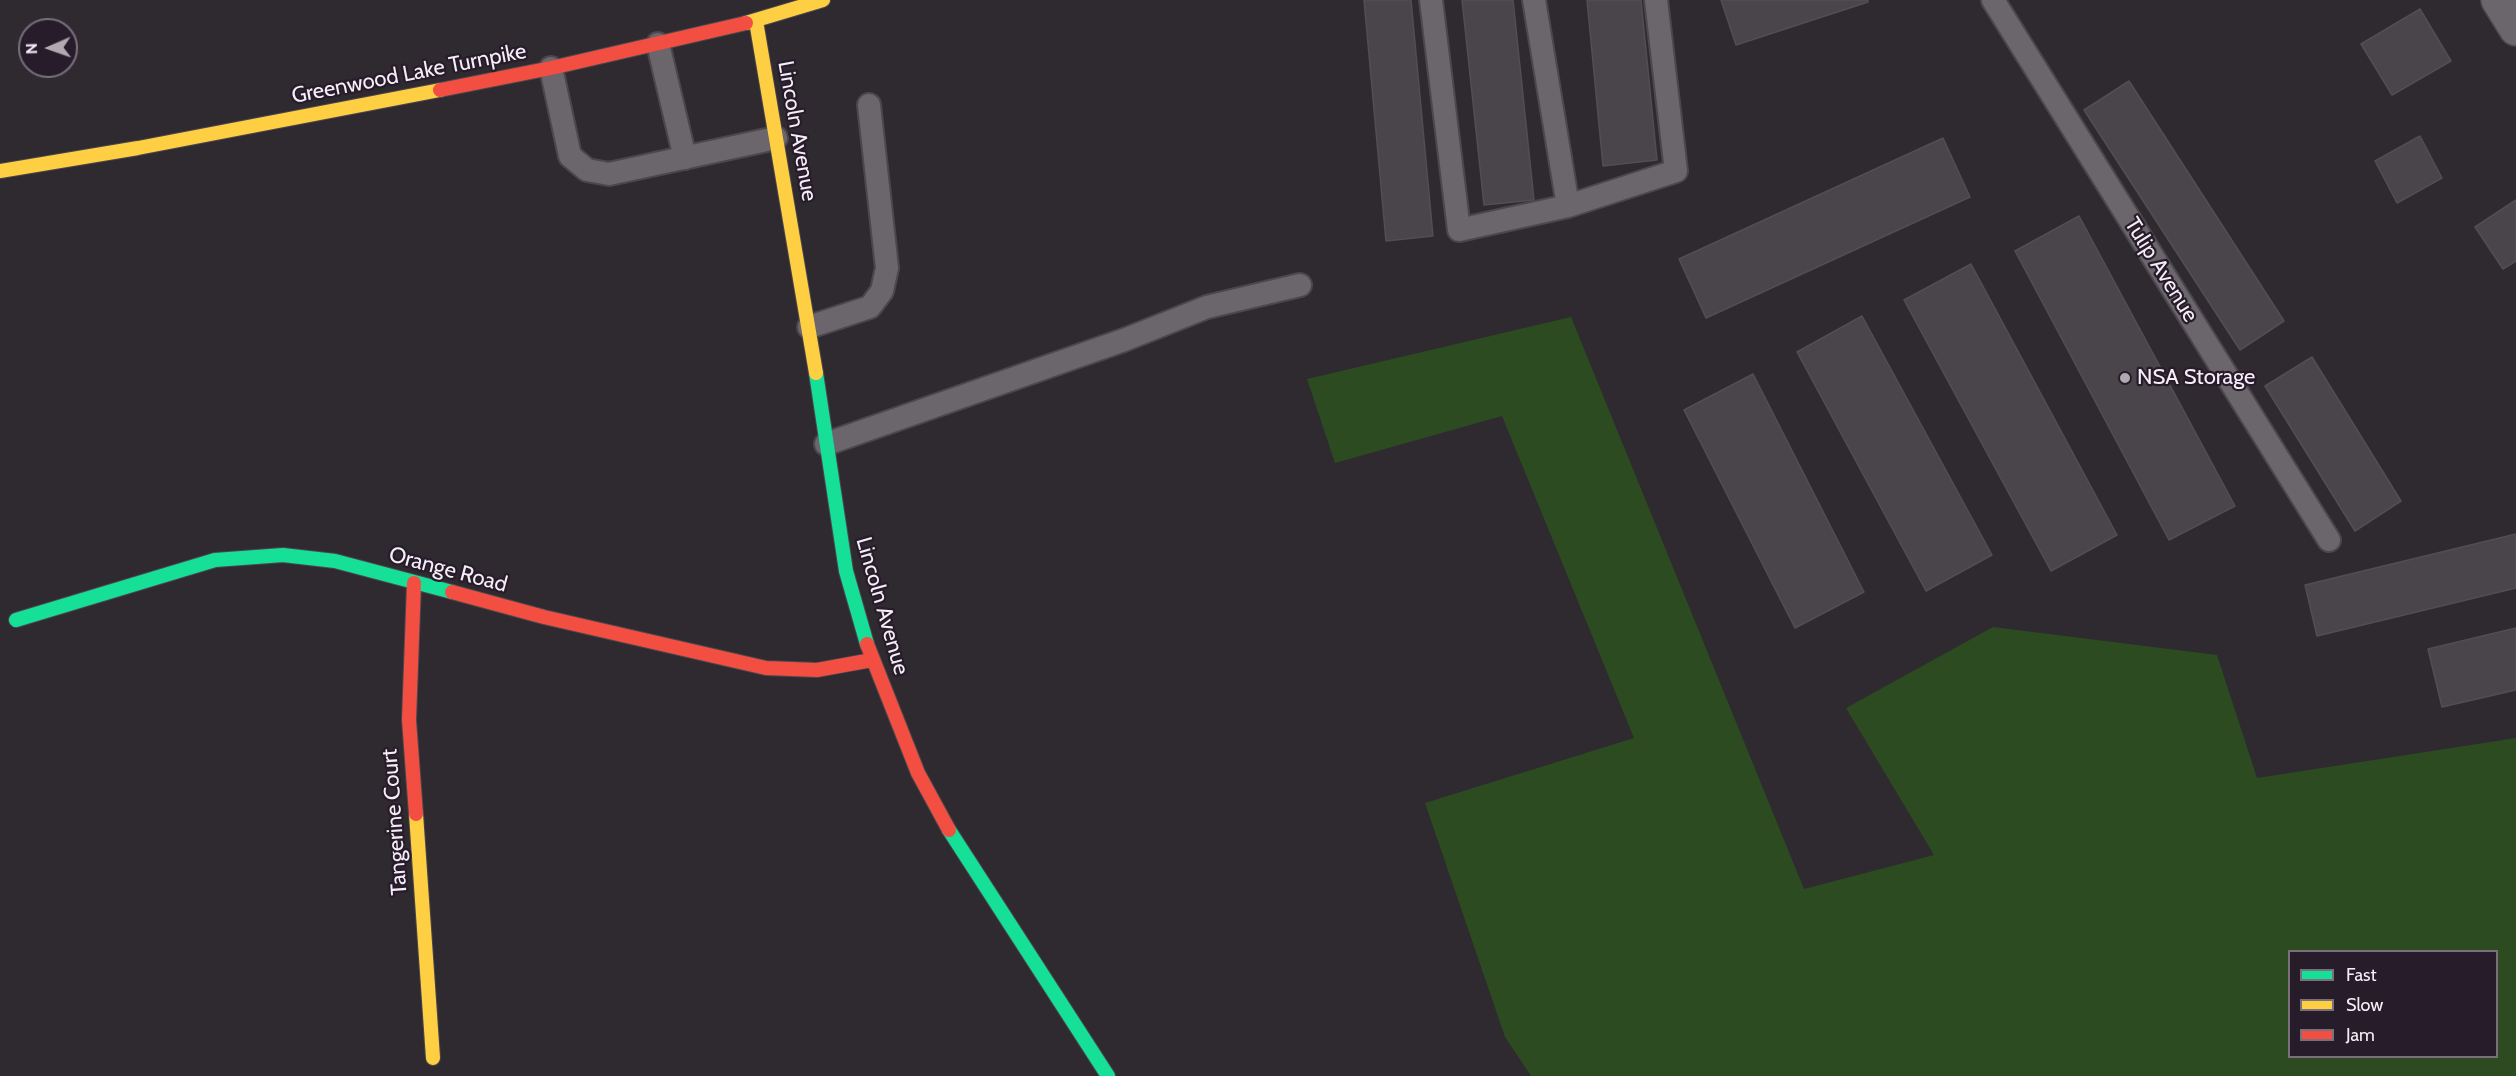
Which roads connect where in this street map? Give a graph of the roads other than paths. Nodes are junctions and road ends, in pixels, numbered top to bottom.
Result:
1 (823, 0) edge
2 (1431, 0) edge
3 (1534, 0) edge
4 (1656, 0) edge
5 (1993, 0) edge
6 (2498, 0) edge
7 (756, 21) junction
8 (2516, 29) edge
9 (658, 44) junction
10 (551, 68) junction
11 (869, 105) dead end
12 (777, 138) junction
13 (685, 158) junction
14 (0, 171) edge
15 (1568, 206) junction
16 (1300, 285) dead end
17 (808, 327) junction
18 (826, 444) junction
19 (2329, 540) dead end
20 (414, 583) junction
21 (16, 620) dead end
22 (872, 660) junction
23 (433, 1058) dead end
24 (1108, 1076) edge

1 - 7 street, Greenwood Lake Turnpike
2 - 15 lane
3 - 15 lane
4 - 15 lane
5 - 19 lane, Tulip Avenue
6 - 8 street
7 - 9 street, Greenwood Lake Turnpike
7 - 12 street, Lincoln Avenue
9 - 10 street, Greenwood Lake Turnpike
9 - 13 lane
10 - 13 lane
10 - 14 street, Greenwood Lake Turnpike
11 - 17 lane
12 - 13 lane
12 - 17 street, Lincoln Avenue
16 - 18 lane
17 - 18 street, Lincoln Avenue
18 - 22 street, Lincoln Avenue
20 - 21 street, Orange Road
20 - 22 street, Orange Road
20 - 23 street, Tangerine Court
22 - 24 street, Lincoln Avenue

